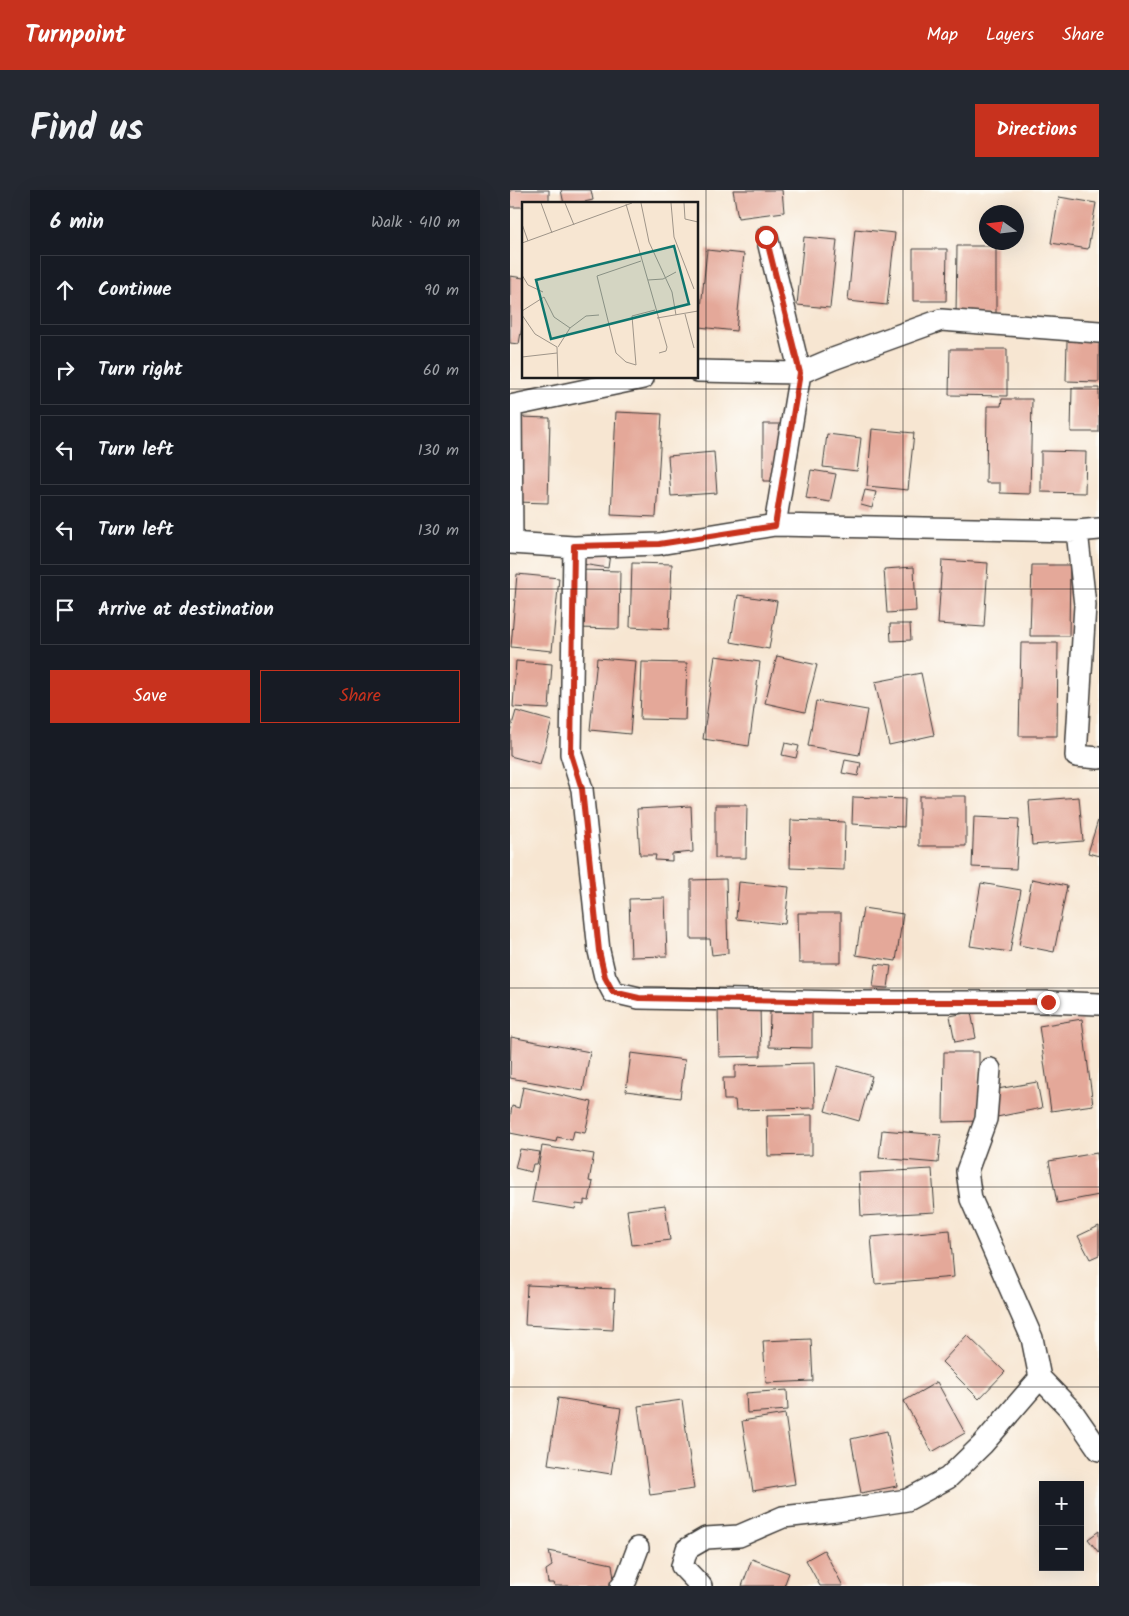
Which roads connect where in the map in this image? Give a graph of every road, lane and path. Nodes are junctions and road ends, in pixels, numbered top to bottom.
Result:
1 (766, 237) dead end
2 (1099, 332) edge
3 (699, 372) edge
4 (800, 373) junction
5 (637, 379) edge
6 (510, 406) edge
7 (775, 526) junction
8 (1099, 529) edge
9 (1077, 531) junction
10 (511, 543) edge
11 (574, 546) junction
12 (1099, 758) edge
13 (1099, 1004) edge
14 (990, 1069) dead end
15 (1040, 1378) junction
16 (1099, 1450) edge
17 (638, 1548) dead end
18 (621, 1586) edge
19 (701, 1586) edge

1 - 4 street
2 - 4 street
3 - 4 street
4 - 7 street
5 - 6 street
6 - 10 street
7 - 9 street
7 - 11 street
8 - 9 street
9 - 12 street
10 - 11 street
11 - 13 street
14 - 15 street
15 - 16 street
15 - 19 street
17 - 18 street

